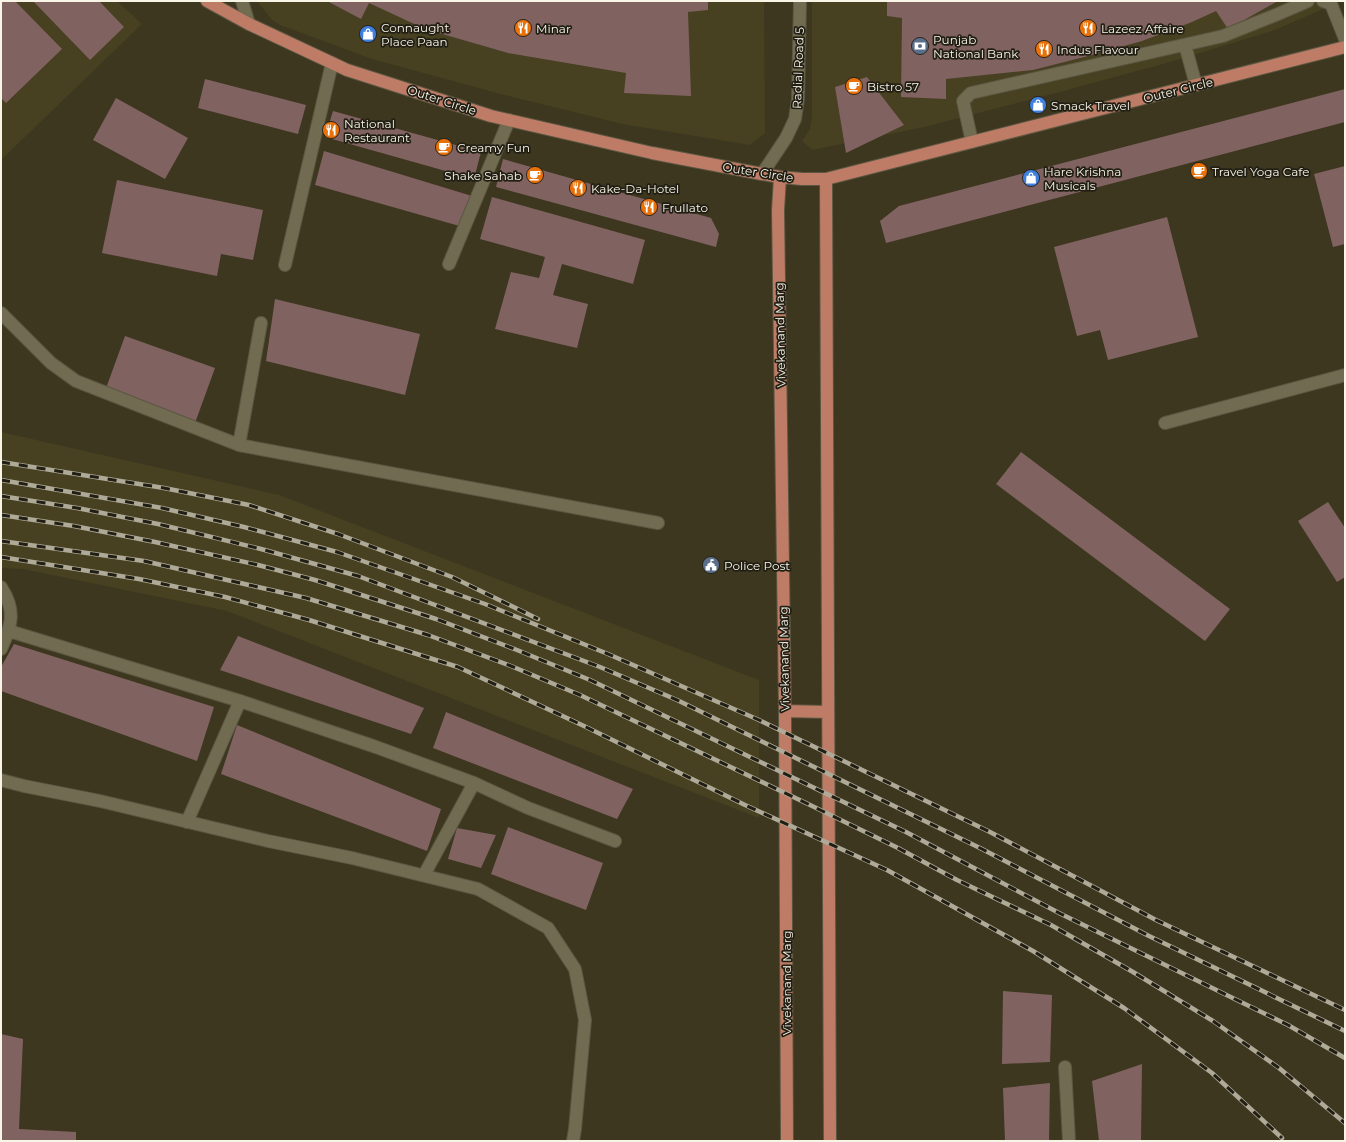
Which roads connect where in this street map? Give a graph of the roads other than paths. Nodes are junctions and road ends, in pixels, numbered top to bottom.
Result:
1 (207, 1) edge
2 (242, 1) edge
3 (800, 1) edge
4 (1308, 1) edge
5 (1323, 1) edge
6 (249, 24) junction
7 (1345, 39) edge
8 (1185, 45) junction
9 (1345, 47) edge
10 (332, 64) junction
11 (1196, 85) junction
12 (509, 120) junction
13 (972, 142) junction
14 (762, 174) junction
15 (780, 177) junction
16 (826, 178) junction
17 (449, 264) dead end
18 (285, 265) dead end
19 (1, 313) edge
20 (261, 323) dead end
21 (1345, 375) edge
22 (1164, 423) dead end
23 (239, 445) junction
24 (658, 523) dead end
25 (1, 587) edge
26 (9, 631) junction
27 (1, 648) edge
28 (240, 702) junction
29 (784, 710) junction
30 (828, 712) junction
31 (1, 780) edge
32 (474, 783) junction
33 (187, 822) junction
34 (615, 841) dead end
35 (424, 875) junction
36 (1065, 1067) dead end
37 (572, 1141) edge
38 (787, 1141) edge
39 (830, 1141) edge
40 (1069, 1141) edge

1 - 6 main road, Outer Circle
2 - 6 street
3 - 14 street, Radial Road 5
4 - 8 street
5 - 7 street
6 - 10 main road, Outer Circle
8 - 11 street
8 - 13 street
9 - 11 main road, Outer Circle
10 - 12 main road, Outer Circle
10 - 18 street
11 - 13 main road, Outer Circle
12 - 14 main road, Outer Circle
12 - 17 street
13 - 16 main road, Outer Circle
14 - 15 main road, Outer Circle
15 - 16 main road, Outer Circle
15 - 29 main road, Vivekanand Marg
16 - 30 main road
19 - 23 street
20 - 23 street
21 - 22 street
23 - 24 street
25 - 26 street
26 - 27 street
26 - 28 street
28 - 32 street
28 - 33 street
29 - 30 main road
29 - 38 main road, Vivekanand Marg
30 - 39 main road
31 - 33 street
32 - 34 street
32 - 35 street
33 - 35 street
35 - 37 street
36 - 40 street

